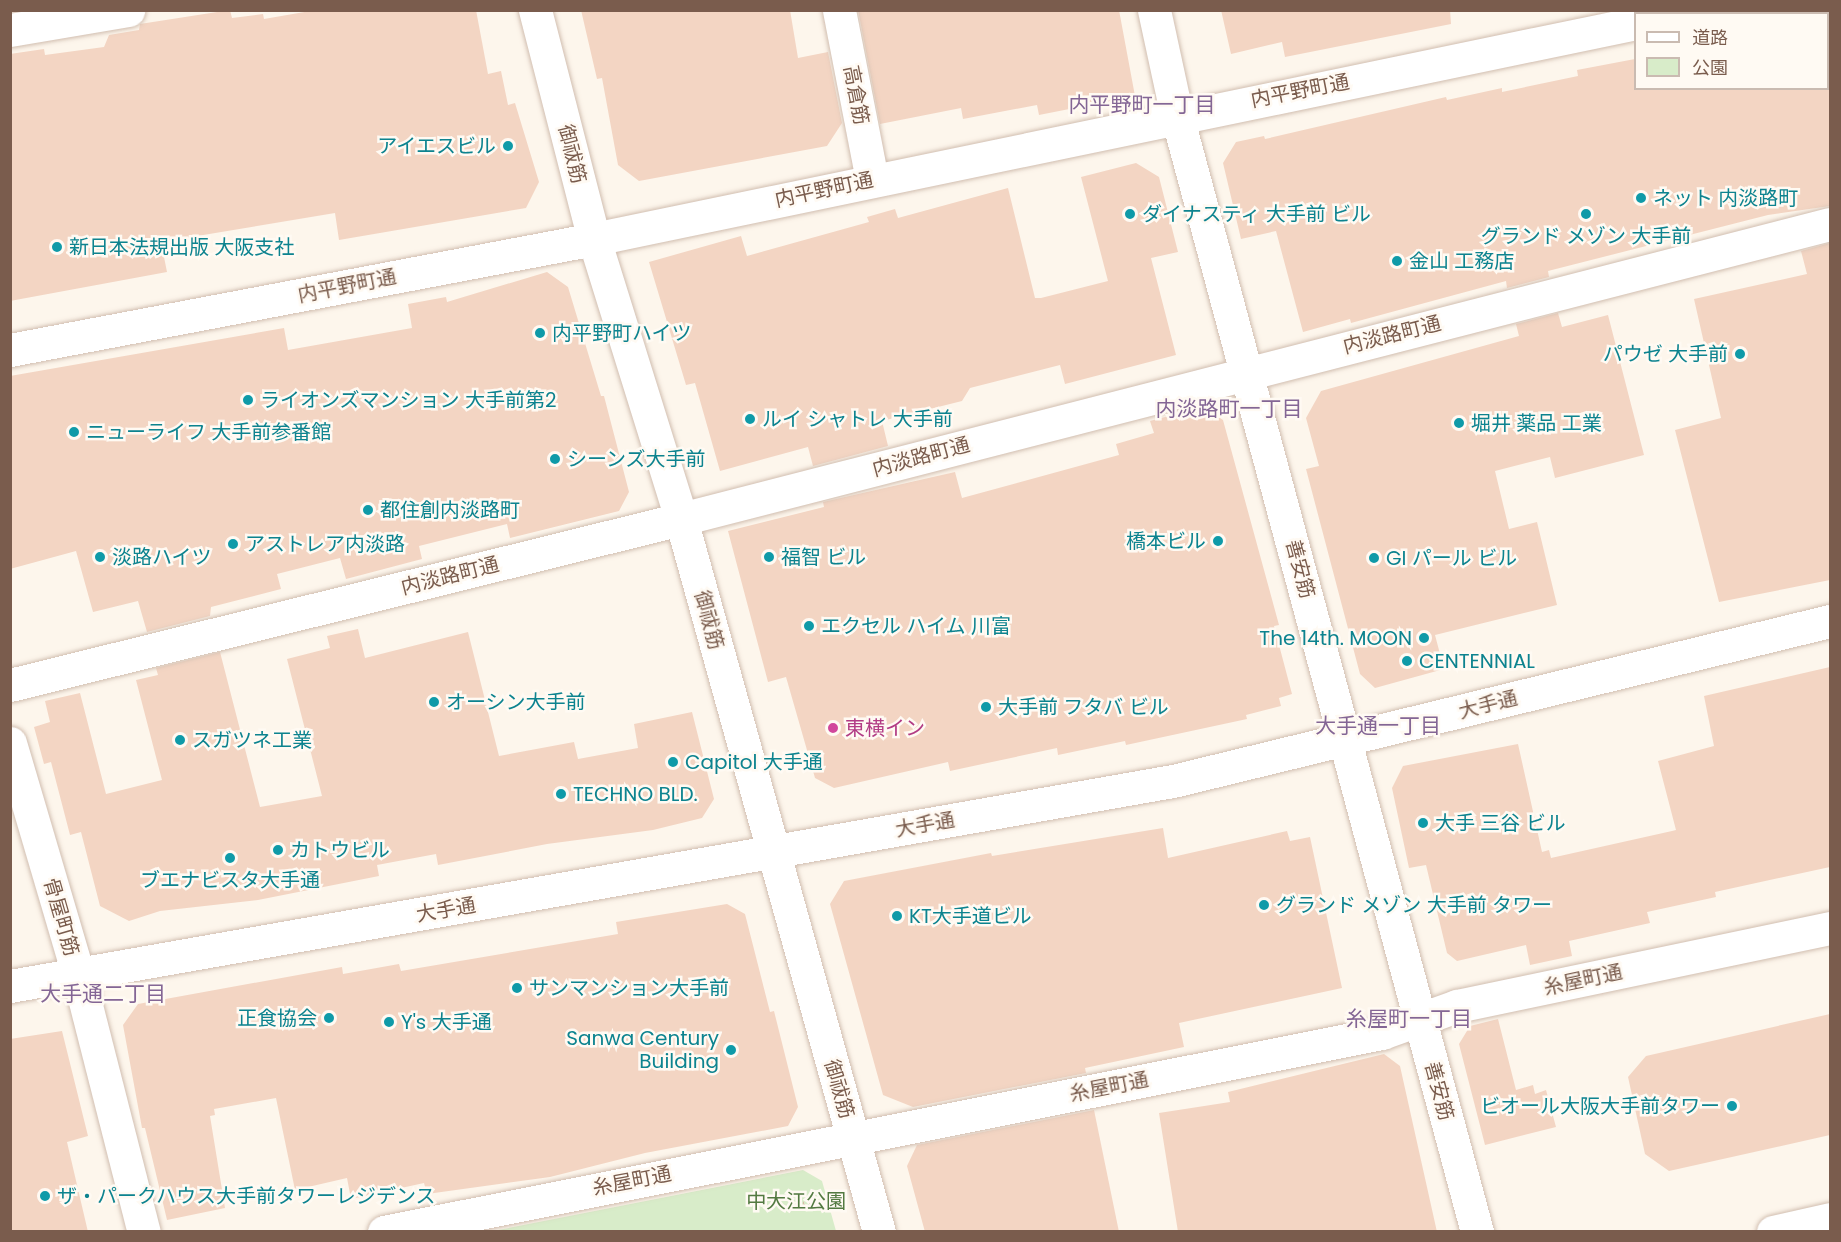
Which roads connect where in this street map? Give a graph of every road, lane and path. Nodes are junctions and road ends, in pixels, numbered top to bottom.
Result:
1 (128, 10) edge
2 (535, 10) edge
3 (839, 10) edge
4 (1154, 10) edge
5 (1634, 23) edge
6 (10, 30) edge
7 (1177, 116) junction
8 (872, 180) junction
9 (1830, 224) edge
10 (594, 239) junction
11 (10, 350) edge
12 (1249, 372) junction
13 (681, 519) junction
14 (1830, 621) edge
15 (10, 685) edge
16 (1345, 740) junction
17 (10, 743) edge
18 (772, 852) junction
19 (1830, 928) edge
20 (78, 974) junction
21 (10, 986) edge
22 (1419, 1020) junction
23 (853, 1139) junction
24 (834, 1196) dead end
25 (803, 1204) dead end
26 (1830, 1219) edge
27 (144, 1232) edge
28 (384, 1232) edge
29 (879, 1232) edge
30 (1477, 1232) edge
31 (1773, 1232) edge

1 - 6 street
2 - 10 street, 御祓筋
3 - 8 street, 高倉筋
4 - 7 street, 善安筋
5 - 7 street, 内平野町通
7 - 8 street, 内平野町通
7 - 12 street, 善安筋
8 - 10 street, 内平野町通
9 - 12 street, 内淡路町通
10 - 11 street, 内平野町通
10 - 13 street, 御祓筋
12 - 13 street, 内淡路町通
12 - 16 street, 善安筋
13 - 15 street, 内淡路町通
13 - 18 street, 御祓筋
14 - 16 street, 大手通
16 - 18 street, 大手通
16 - 22 street, 善安筋
17 - 20 street, 骨屋町筋
18 - 20 street, 大手通
18 - 23 street, 御祓筋
19 - 22 street, 糸屋町通
20 - 21 street, 大手通
20 - 27 street, 骨屋町筋
22 - 23 street, 糸屋町通
22 - 30 street, 善安筋
23 - 28 street, 糸屋町通
23 - 29 street, 御祓筋
24 - 25 path
26 - 31 street

